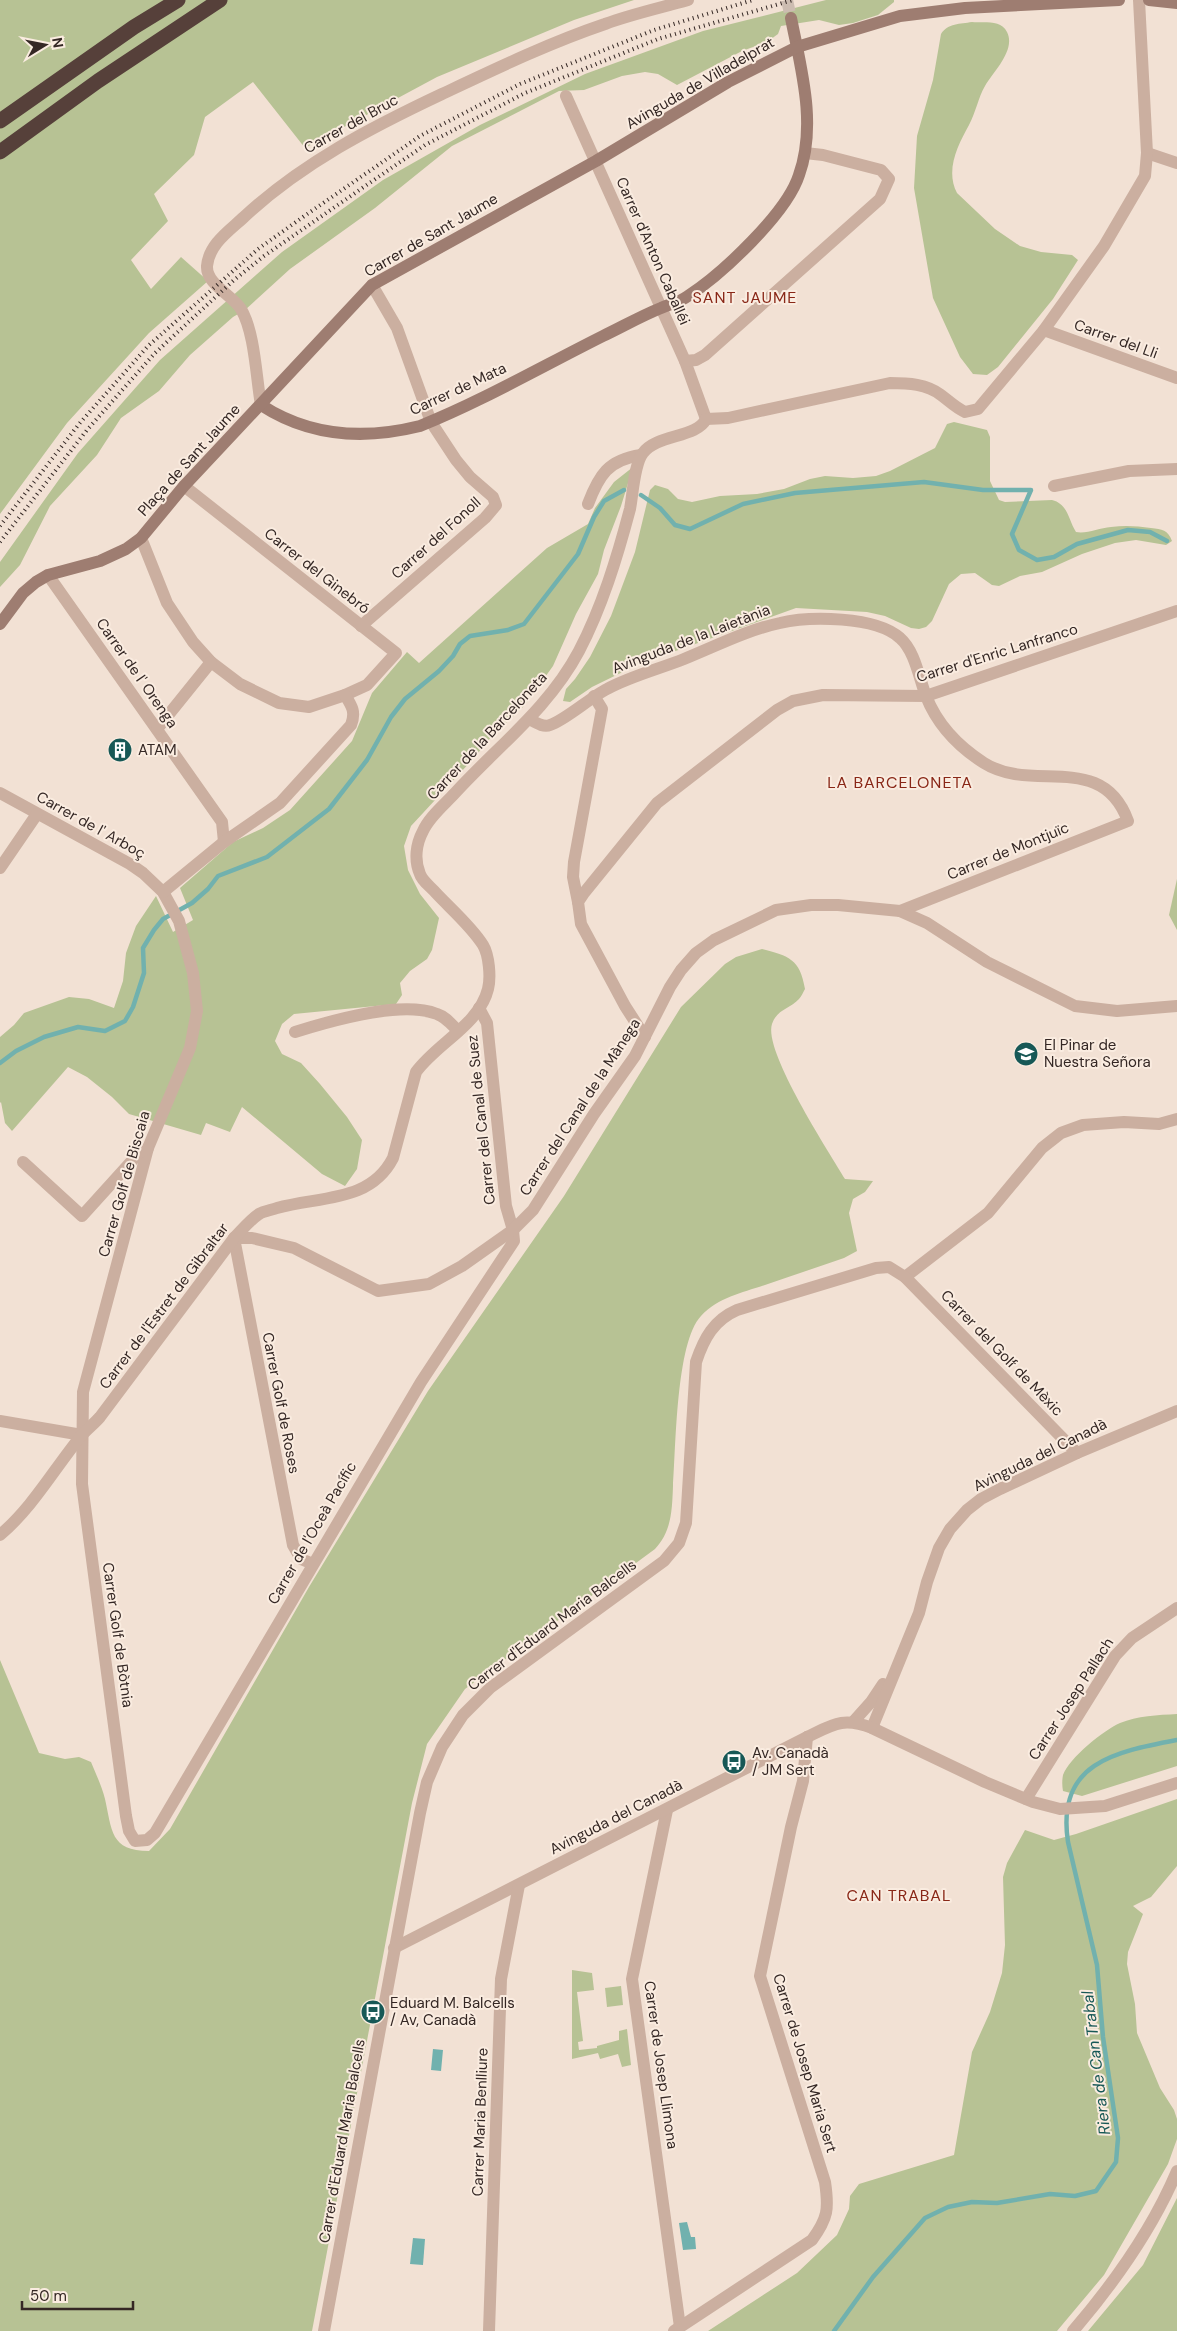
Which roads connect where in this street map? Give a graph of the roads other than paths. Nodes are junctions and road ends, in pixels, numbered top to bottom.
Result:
1 (178, 0) edge
2 (220, 0) edge
3 (688, 0) edge
4 (1119, 0) edge
5 (1139, 0) edge
6 (1150, 0) edge
7 (1177, 3) edge
8 (791, 18) tunnel mouth
9 (797, 47) junction
10 (566, 96) dead end
11 (0, 121) edge
12 (0, 152) edge
13 (805, 153) junction
14 (1147, 153) junction
15 (596, 161) junction
16 (1177, 163) edge
17 (372, 285) junction
18 (659, 308) junction
19 (1044, 330) junction
20 (685, 361) junction
21 (1177, 378) edge
22 (261, 404) junction
23 (706, 419) junction
24 (431, 422) junction
25 (641, 455) junction
26 (1177, 469) edge
27 (184, 486) junction
28 (1054, 486) dead end
29 (588, 504) dead end
30 (141, 538) junction
31 (48, 575) junction
32 (1177, 611) edge
33 (0, 624) edge
34 (361, 626) junction
35 (210, 662) junction
36 (344, 695) junction
37 (594, 696) junction
38 (926, 696) junction
39 (529, 718) junction
40 (157, 729) junction
41 (0, 793) edge
42 (37, 814) junction
43 (1128, 821) joint
44 (224, 842) junction
45 (0, 868) edge
46 (163, 892) junction
47 (578, 902) junction
48 (900, 911) junction
49 (1177, 1006) edge
50 (479, 1008) junction
51 (458, 1031) junction
52 (295, 1032) dead end
53 (645, 1037) junction
54 (1177, 1119) edge
55 (1159, 1124) junction
56 (1177, 1127) edge
57 (148, 1148) junction
58 (23, 1162) dead end
59 (513, 1230) junction
60 (234, 1238) junction
61 (905, 1276) junction
62 (1177, 1411) edge
63 (0, 1421) edge
64 (82, 1435) junction
65 (1076, 1453) junction
66 (0, 1535) edge
67 (313, 1564) junction
68 (927, 1582) junction
69 (1177, 1608) edge
70 (854, 1721) junction
71 (872, 1728) junction
72 (807, 1737) junction
73 (1177, 1784) edge
74 (1026, 1799) junction
75 (667, 1810) junction
76 (132, 1838) joint
77 (519, 1885) junction
78 (394, 1948) junction
79 (1177, 2171) edge
80 (677, 2329) edge
81 (324, 2331) edge
82 (489, 2331) edge
83 (1073, 2331) edge

1 - 11 highway
2 - 12 highway
3 - 22 street, Carrer del Bruc
4 - 9 street, Avinguda de Villadelprat
5 - 14 street
6 - 7 street
8 - 9 street, Carrer de Mata
9 - 13 street, Carrer de Mata
9 - 15 street, Avinguda de Villadelprat
10 - 15 street, Carrer d'Anton Caballéi
13 - 18 street, Carrer de Mata
13 - 20 street
14 - 16 street
14 - 19 street
15 - 17 street, Carrer de Sant Jaume
15 - 18 street, Carrer d'Anton Caballéi
17 - 22 street, Carrer de Sant Jaume
17 - 24 street, Carrer del Fonoll
18 - 20 street, Carrer d'Anton Caballéi
18 - 24 street, Carrer de Mata
19 - 21 street, Carrer del Lli
19 - 23 street
20 - 23 street, Carrer d'Anton Caballéi
22 - 24 street, Carrer de Mata
22 - 27 street, Plaça de Sant Jaume
23 - 25 street
24 - 34 street, Carrer del Fonoll
25 - 29 street
25 - 39 street, Carrer de la Barceloneta
26 - 28 street
27 - 30 street, Plaça de Sant Jaume
27 - 34 street, Carrer del Ginebró
30 - 31 street, Plaça de Sant Jaume
30 - 35 street
31 - 33 street
31 - 40 street, Carrer de l' Orenga
32 - 38 street, Carrer d'Enric Lanfranco
34 - 36 street, Carrer del Ginebró
35 - 36 street
35 - 40 street
36 - 44 street
37 - 38 street, Avinguda de la Laietània
37 - 39 street, Avinguda de la Laietània
37 - 47 street
38 - 43 street, Avinguda de la Laietània
38 - 47 street, Carrer d'Enric Lanfranco
39 - 50 street, Carrer de la Barceloneta
40 - 44 street, Carrer de l' Orenga
41 - 42 street, Carrer de l' Arboç
42 - 45 street
42 - 46 street, Carrer de l' Arboç
43 - 48 street, Carrer de Montjuïc
44 - 46 street
46 - 57 street, Carrer Golf de Biscaia
47 - 53 street
48 - 49 street, Carrer del Canal de la Mànega
48 - 53 street, Carrer del Canal de la Mànega
50 - 51 street, Carrer de l'Estret de Gibraltar
50 - 59 street, Carrer del Canal de Suez
51 - 52 street
51 - 60 street, Carrer de l'Estret de Gibraltar
53 - 59 street, Carrer del Canal de la Mànega
54 - 55 street
55 - 56 street
55 - 61 street
57 - 58 street
57 - 64 street, Carrer Golf de Biscaia
59 - 60 street, Carrer del Canal de la Mànega
59 - 67 street, Carrer de l'Oceà Pacífic
60 - 64 street, Carrer de l'Estret de Gibraltar
60 - 67 street, Carrer Golf de Roses
61 - 65 street, Carrer del Golf de Mèxic
61 - 78 street, Carrer d'Eduard Maria Balcells
62 - 65 street, Avinguda del Canadà
63 - 64 street
64 - 66 street, Carrer de l'Estret de Gibraltar
64 - 76 street, Carrer Golf de Bòtnia
65 - 68 street, Avinguda del Canadà
67 - 76 street, Carrer de l'Oceà Pacífic
68 - 70 street, Avinguda del Canadà
68 - 71 street, Avinguda del Canadà
69 - 74 street, Carrer Josep Pallach
70 - 71 street
70 - 72 street, Avinguda del Canadà
71 - 74 street
72 - 75 street, Avinguda del Canadà
72 - 80 street, Carrer de Josep Maria Sert
73 - 74 street
75 - 77 street, Avinguda del Canadà
75 - 80 street, Carrer de Josep Llimona
77 - 78 street, Avinguda del Canadà
77 - 82 street, Carrer Maria Benlliure
78 - 81 street, Carrer d'Eduard Maria Balcells
79 - 83 street

